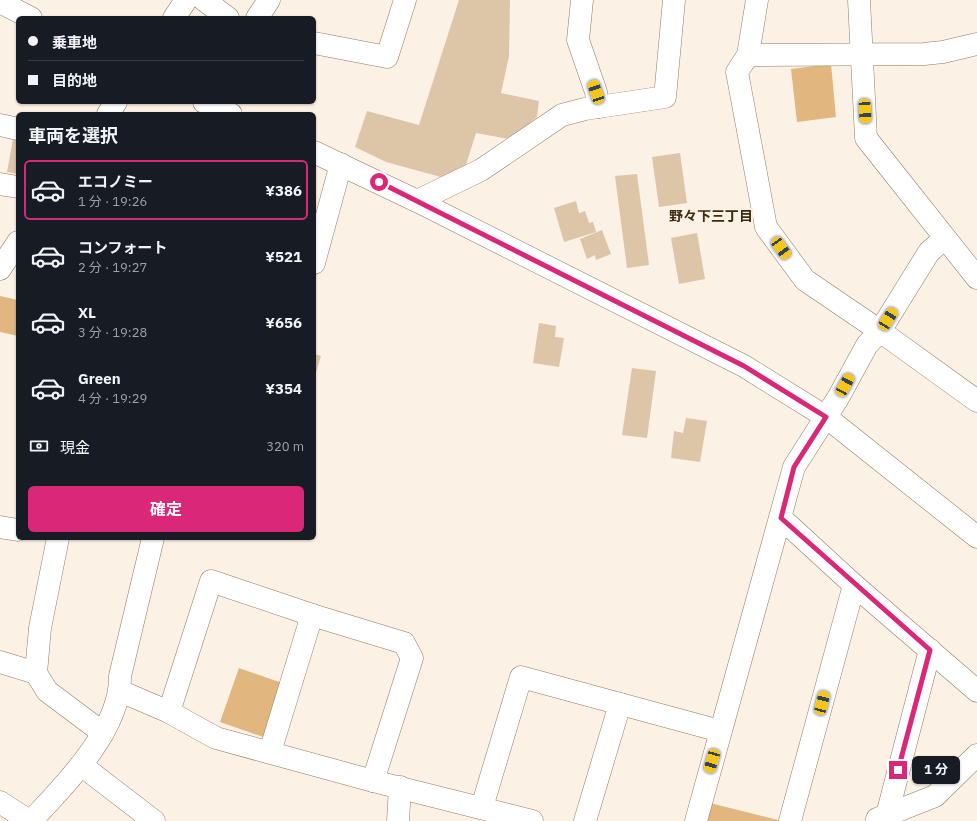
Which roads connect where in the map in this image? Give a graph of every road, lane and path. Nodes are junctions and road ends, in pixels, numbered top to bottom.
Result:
1 (186, 0) edge
2 (204, 0) edge
3 (269, 0) edge
4 (405, 0) edge
5 (582, 0) edge
6 (674, 0) edge
7 (756, 0) edge
8 (860, 0) edge
9 (0, 2) edge
10 (27, 16) edge
11 (175, 16) edge
12 (225, 16) edge
13 (258, 16) edge
14 (316, 42) edge
15 (977, 44) edge
16 (748, 54) junction
17 (862, 54) junction
18 (208, 104) edge
19 (598, 107) junction
20 (226, 112) edge
21 (0, 125) edge
22 (16, 129) edge
23 (316, 153) edge
24 (341, 164) junction
25 (0, 184) edge
26 (16, 187) edge
27 (416, 201) junction
28 (944, 238) junction
29 (16, 245) edge
30 (316, 256) edge
31 (0, 268) edge
32 (977, 278) edge
33 (880, 331) junction
34 (977, 401) edge
35 (826, 417) junction
36 (781, 518) junction
37 (0, 527) edge
38 (16, 530) edge
39 (977, 537) edge
40 (58, 540) edge
41 (153, 540) edge
42 (854, 585) junction
43 (312, 615) junction
44 (930, 650) junction
45 (0, 662) edge
46 (36, 673) junction
47 (120, 691) junction
48 (977, 691) edge
49 (620, 704) junction
50 (169, 712) junction
51 (720, 731) junction
52 (103, 733) junction
53 (270, 752) junction
54 (977, 755) edge
55 (81, 764) junction
56 (373, 781) junction
57 (400, 787) junction
58 (0, 802) edge
59 (482, 807) junction
60 (879, 818) edge
61 (30, 821) edge
62 (154, 821) edge
63 (398, 821) edge
64 (532, 821) edge
65 (585, 821) edge
66 (696, 821) edge
67 (790, 821) edge

1 - 11 street
2 - 12 street
3 - 13 street
4 - 14 street
5 - 19 street
6 - 19 street
7 - 16 street
8 - 17 street
9 - 10 street
15 - 17 street
16 - 17 street
16 - 33 street
17 - 28 street
18 - 20 street
19 - 27 street
21 - 22 street
23 - 24 street
24 - 27 street
24 - 30 street
25 - 26 street
27 - 35 street
28 - 32 street
28 - 33 street
29 - 31 street
33 - 34 street
33 - 35 street
35 - 36 street
35 - 39 street
36 - 42 street
36 - 51 street
37 - 38 street
40 - 46 street
41 - 47 street
42 - 44 street
42 - 67 street
43 - 50 street
43 - 53 street
43 - 56 street
44 - 48 street
44 - 60 street
45 - 46 street
46 - 52 street
47 - 50 street
47 - 52 street
49 - 51 street
49 - 59 street
49 - 65 street
50 - 53 street
51 - 66 street
52 - 55 street
53 - 56 street
54 - 60 street
55 - 61 street
55 - 62 street
56 - 57 street
57 - 59 street
57 - 63 street
58 - 61 street
59 - 64 street

